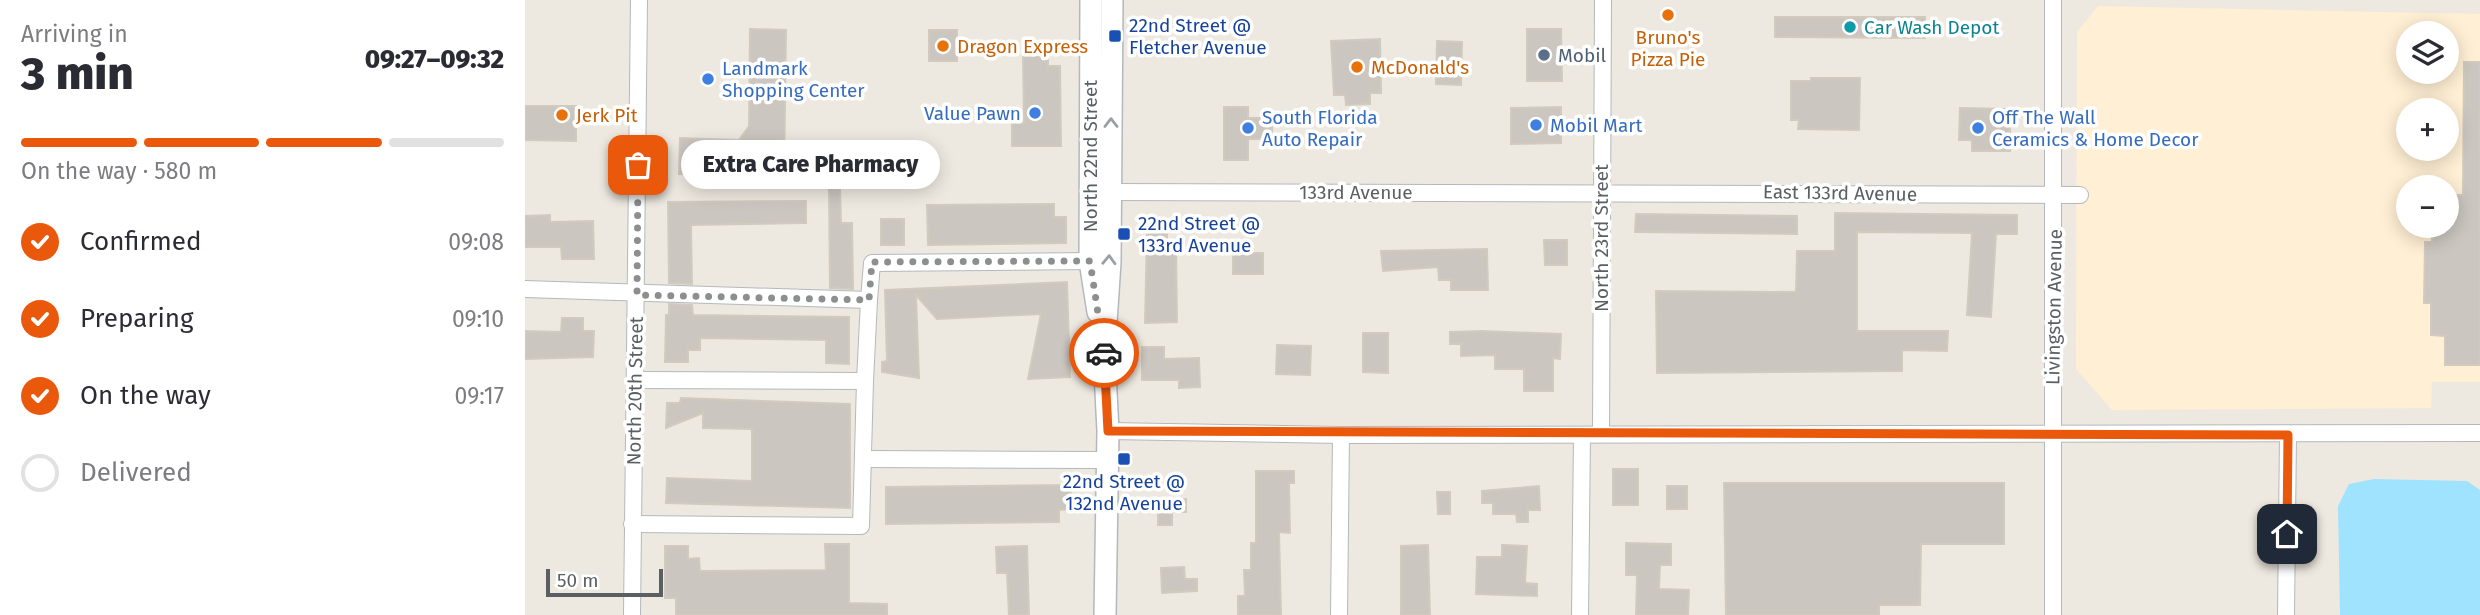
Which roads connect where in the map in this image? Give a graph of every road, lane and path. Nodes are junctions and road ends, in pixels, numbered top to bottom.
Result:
1 (639, 0) edge
2 (1091, 0) edge
3 (1112, 0) edge
4 (1603, 0) edge
5 (2053, 0) edge
6 (1111, 192) junction
7 (1601, 192) junction
8 (2055, 195) junction
9 (2080, 195) dead end
10 (1090, 261) junction
11 (525, 289) edge
12 (637, 295) junction
13 (869, 300) junction
14 (1104, 353) junction
15 (635, 380) junction
16 (865, 381) junction
17 (1108, 431) junction
18 (2053, 433) junction
19 (2480, 433) edge
20 (1601, 434) junction
21 (1341, 435) junction
22 (1582, 435) junction
23 (2288, 435) junction
24 (863, 459) junction
25 (1107, 460) junction
26 (632, 524) junction
27 (632, 615) edge
28 (1105, 615) edge
29 (1339, 615) edge
30 (1580, 615) edge
31 (2053, 615) edge
32 (2286, 615) edge

1 - 12 street, North 20th Street
2 - 10 street, North 22nd Street
6 -> 3 street, North 22nd Street
4 - 7 street, North 23rd Street
5 - 8 street, Livingston Avenue
6 - 7 street, 133rd Avenue
14 -> 6 street, North 22nd Street
7 - 8 street, East 133rd Avenue
7 - 20 street, North 23rd Street
8 - 9 street, East 133rd Avenue
8 - 18 street, Livingston Avenue
10 - 13 street
10 - 14 street, North 22nd Street
11 - 12 street
12 - 13 street
12 - 15 street, North 20th Street
13 - 16 street
14 - 17 street, North 22nd Street
15 - 16 street
15 - 26 street, North 20th Street
16 - 24 street
17 - 21 street
17 - 25 street, North 22nd Street
18 - 20 street
18 - 23 street
18 - 31 street, Livingston Avenue
19 - 23 street
20 - 22 street
21 - 22 street
21 - 29 street
22 - 30 street
23 - 32 street
24 - 25 street
24 - 26 street
25 - 28 street, North 22nd Street
26 - 27 street, North 20th Street

